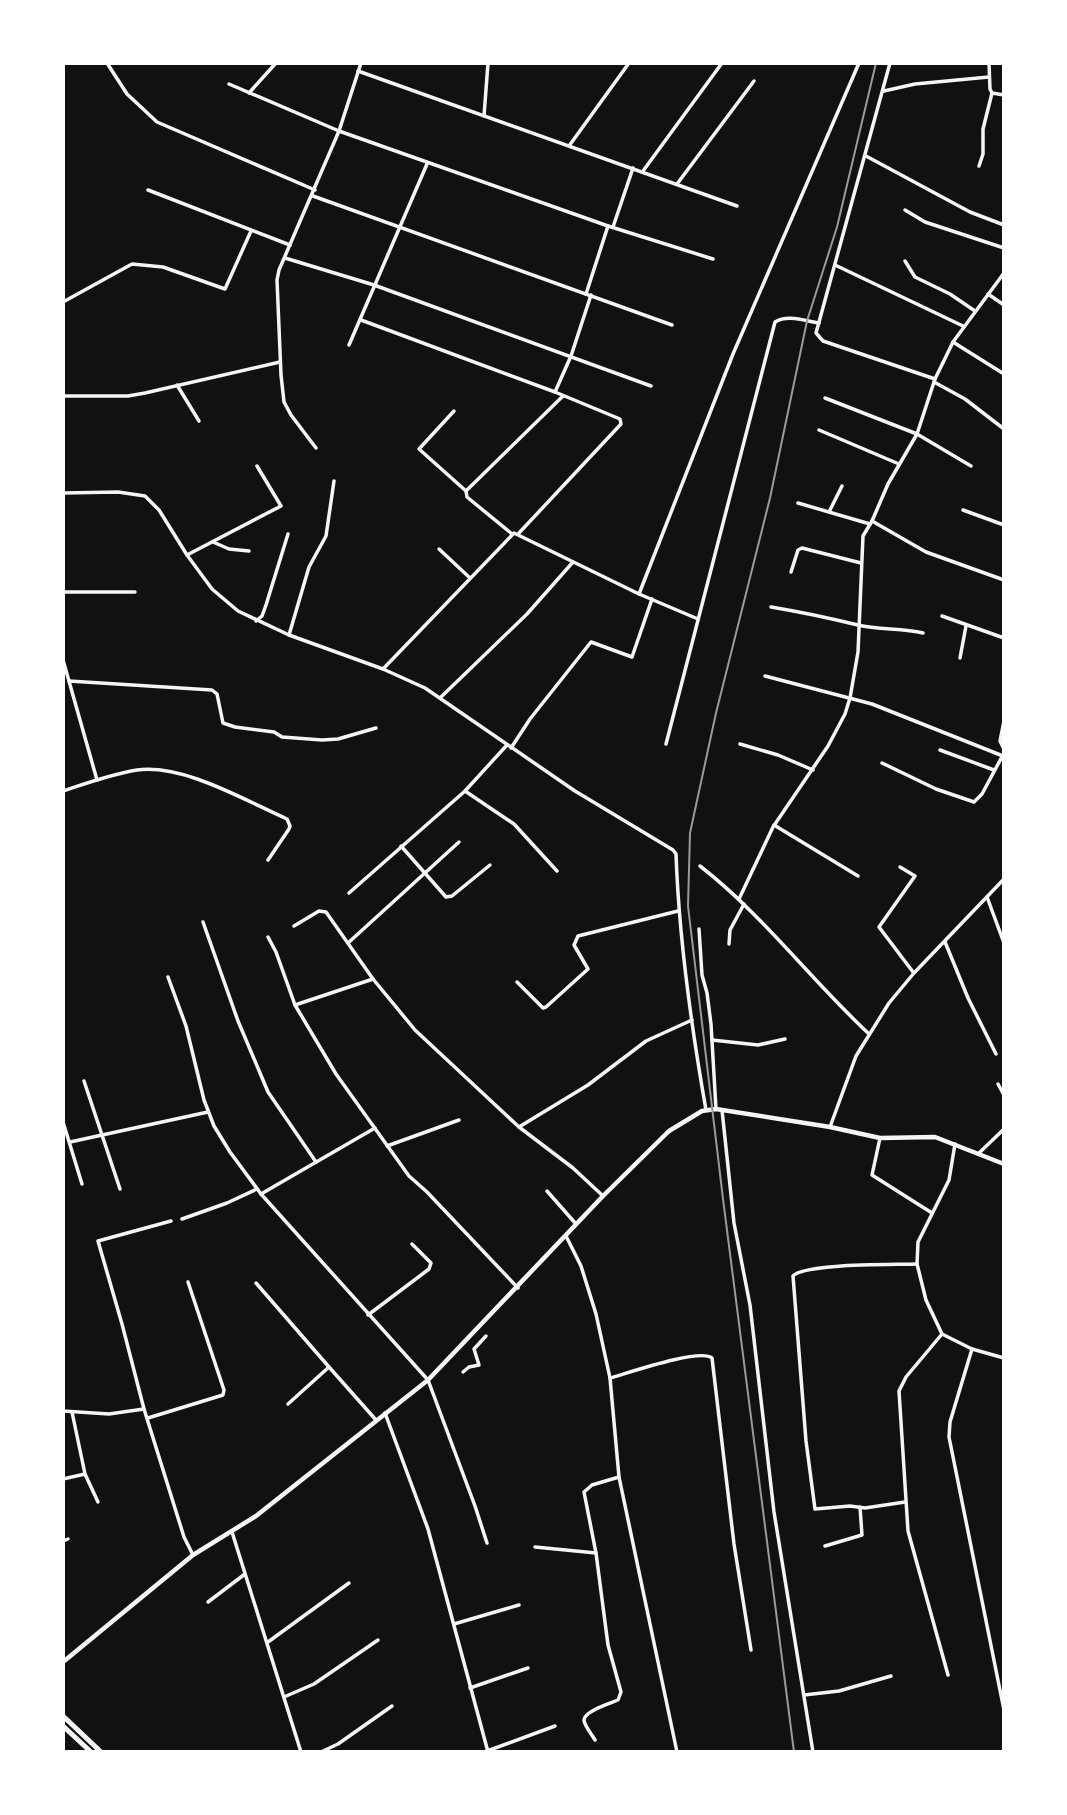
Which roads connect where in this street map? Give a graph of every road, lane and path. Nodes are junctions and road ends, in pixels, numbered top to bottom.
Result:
1 (107, 63) edge
2 (276, 63) edge
3 (361, 63) edge
4 (488, 63) edge
5 (629, 63) edge
6 (722, 63) edge
7 (859, 63) edge
8 (890, 63) edge
9 (989, 63) edge
10 (358, 71) junction
11 (989, 77) junction
12 (754, 81) dead end
13 (229, 85) dead end
14 (884, 91) junction
15 (249, 93) junction
16 (992, 93) junction
17 (1004, 94) edge
18 (484, 116) junction
19 (339, 131) junction
20 (569, 146) junction
21 (866, 156) junction
22 (428, 163) junction
23 (979, 166) dead end
24 (633, 168) junction
25 (643, 171) junction
26 (677, 184) junction
27 (148, 190) dead end
28 (315, 190) junction
29 (313, 196) junction
30 (737, 206) dead end
31 (905, 210) dead end
32 (1004, 225) edge
33 (608, 226) junction
34 (613, 227) junction
35 (400, 228) junction
36 (251, 231) junction
37 (290, 245) junction
38 (1004, 248) edge
39 (285, 258) junction
40 (713, 259) dead end
41 (905, 261) dead end
42 (835, 265) junction
43 (1004, 273) edge
44 (374, 285) junction
45 (588, 294) junction
46 (988, 294) junction
47 (63, 302) edge
48 (1004, 305) edge
49 (975, 311) junction
50 (361, 320) junction
51 (818, 323) junction
52 (672, 325) dead end
53 (963, 326) junction
54 (953, 342) junction
55 (349, 345) dead end
56 (570, 356) junction
57 (280, 362) junction
58 (1004, 374) edge
59 (935, 381) junction
60 (177, 385) junction
61 (651, 386) dead end
62 (555, 392) junction
63 (63, 396) edge
64 (563, 396) junction
65 (825, 398) dead end
66 (454, 411) dead end
67 (199, 421) dead end
68 (1004, 429) edge
69 (819, 430) dead end
70 (918, 434) junction
71 (316, 448) dead end
72 (900, 464) junction
73 (257, 466) dead end
74 (971, 466) dead end
75 (334, 481) dead end
76 (842, 486) dead end
77 (466, 491) junction
78 (63, 493) edge
79 (798, 503) dead end
80 (963, 510) dead end
81 (829, 512) junction
82 (871, 523) junction
83 (1004, 525) edge
84 (519, 533) junction
85 (288, 534) dead end
86 (512, 534) junction
87 (213, 542) junction
88 (439, 549) dead end
89 (249, 551) dead end
90 (187, 555) junction
91 (573, 562) junction
92 (861, 563) junction
93 (792, 572) dead end
94 (470, 578) junction
95 (1004, 580) edge
96 (63, 592) edge
97 (135, 592) dead end
98 (639, 594) junction
99 (652, 599) junction
100 (771, 607) dead end
101 (942, 616) dead end
102 (698, 618) junction
103 (256, 621) junction
104 (859, 625) junction
105 (966, 625) junction
106 (923, 633) dead end
107 (289, 635) junction
108 (1004, 638) edge
109 (960, 658) dead end
110 (63, 660) edge
111 (383, 669) junction
112 (765, 676) dead end
113 (69, 681) junction
114 (440, 697) junction
115 (850, 698) junction
116 (1004, 721) edge
117 (376, 727) dead end
118 (666, 744) dead end
119 (740, 744) dead end
120 (509, 747) junction
121 (940, 750) dead end
122 (1004, 753) edge
123 (882, 763) dead end
124 (813, 770) junction
125 (994, 770) junction
126 (97, 780) junction
127 (63, 791) edge
128 (465, 791) junction
129 (774, 825) junction
130 (459, 842) dead end
131 (401, 846) junction
132 (268, 860) dead end
133 (490, 865) dead end
134 (700, 866) dead end
135 (900, 867) dead end
136 (557, 872) dead end
137 (425, 874) junction
138 (858, 876) dead end
139 (1004, 879) edge
140 (349, 893) dead end
141 (987, 897) junction
142 (739, 899) junction
143 (744, 904) junction
144 (678, 911) junction
145 (204, 922) dead end
146 (294, 926) dead end
147 (699, 929) dead end
148 (268, 937) dead end
149 (945, 942) junction
150 (348, 943) junction
151 (1004, 943) edge
152 (729, 944) dead end
153 (914, 973) junction
154 (168, 977) dead end
155 (373, 978) junction
156 (517, 982) dead end
157 (295, 1006) junction
158 (692, 1020) junction
159 (868, 1033) junction
160 (785, 1039) dead end
161 (712, 1040) junction
162 (996, 1054) dead end
163 (84, 1081) dead end
164 (998, 1084) dead end
165 (1004, 1095) edge
166 (719, 1109) junction
167 (706, 1110) junction
168 (208, 1112) junction
169 (459, 1120) dead end
170 (63, 1122) edge
171 (519, 1127) junction
172 (830, 1127) junction
173 (375, 1128) junction
174 (1004, 1129) edge
175 (103, 1133) junction
176 (880, 1138) junction
177 (70, 1142) junction
178 (955, 1144) junction
179 (387, 1146) junction
180 (978, 1154) junction
181 (316, 1161) junction
182 (1004, 1164) edge
183 (82, 1184) dead end
184 (120, 1189) dead end
185 (257, 1189) junction
186 (547, 1191) dead end
187 (261, 1194) junction
188 (603, 1196) junction
189 (932, 1213) junction
190 (182, 1219) dead end
191 (171, 1221) dead end
192 (576, 1224) junction
193 (566, 1236) junction
194 (412, 1244) dead end
195 (917, 1264) junction
196 (188, 1283) dead end
197 (256, 1283) dead end
198 (517, 1288) junction
199 (368, 1315) junction
200 (942, 1334) junction
201 (486, 1336) dead end
202 (972, 1349) junction
203 (1004, 1359) edge
204 (329, 1367) junction
205 (463, 1372) dead end
206 (610, 1378) junction
207 (428, 1380) junction
208 (288, 1404) dead end
209 (144, 1409) junction
210 (63, 1410) edge
211 (72, 1412) junction
212 (385, 1413) junction
213 (148, 1418) junction
214 (376, 1420) junction
215 (85, 1474) junction
216 (619, 1477) junction
217 (63, 1479) edge
218 (98, 1502) dead end
219 (905, 1502) junction
220 (860, 1507) junction
221 (232, 1532) junction
222 (68, 1539) dead end
223 (63, 1541) edge
224 (486, 1543) dead end
225 (825, 1546) dead end
226 (535, 1547) dead end
227 (596, 1553) junction
228 (193, 1555) junction
229 (245, 1574) junction
230 (349, 1583) dead end
231 (208, 1602) dead end
232 (519, 1605) dead end
233 (454, 1624) junction
234 (379, 1640) dead end
235 (268, 1642) junction
236 (751, 1650) dead end
237 (63, 1662) edge
238 (528, 1668) dead end
239 (948, 1675) dead end
240 (891, 1676) dead end
241 (471, 1689) junction
242 (804, 1695) junction
243 (284, 1697) junction
244 (392, 1706) dead end
245 (1004, 1710) edge
246 (65, 1719) edge
247 (555, 1727) dead end
248 (64, 1728) edge
249 (595, 1740) dead end
250 (487, 1751) edge
251 (91, 1752) edge
252 (101, 1752) edge
253 (301, 1752) edge
254 (321, 1752) edge
255 (677, 1752) edge
256 (813, 1752) edge

1 - 28 street
2 - 15 street
3 - 10 street
4 - 18 street
5 - 20 street
6 - 25 street
7 - 98 street
8 - 14 street
9 - 11 street
10 - 18 street
10 - 19 street
11 - 14 street
11 - 16 street
12 - 26 street
13 - 15 street
14 - 21 street
15 - 19 street
16 - 17 street
16 - 23 street
18 - 20 street
19 - 22 street
19 - 28 street
20 - 24 street
21 - 32 street
21 - 42 street
22 - 33 street
22 - 35 street
24 - 25 street
24 - 34 street
25 - 26 street
26 - 30 street
27 - 36 street
28 - 29 street
29 - 35 street
29 - 37 street
31 - 38 street
33 - 34 street
33 - 45 street
34 - 40 street
35 - 44 street
35 - 45 street
36 - 37 street
36 - 47 street
37 - 39 street
39 - 44 street
39 - 57 street
41 - 49 street
42 - 51 street
42 - 53 street
43 - 46 street
44 - 50 street
44 - 56 street
45 - 52 street
45 - 56 street
46 - 48 street
46 - 49 street
49 - 53 street
50 - 55 street
50 - 62 street
51 - 59 street
51 - 102 street
53 - 54 street
54 - 58 street
54 - 59 street
56 - 61 street
56 - 62 street
57 - 60 street
57 - 71 street
59 - 68 street
59 - 70 street
60 - 63 street
60 - 67 street
62 - 64 street
64 - 77 street
64 - 84 street
65 - 70 street
66 - 77 street
69 - 72 street
70 - 72 street
70 - 74 street
72 - 82 street
73 - 87 street
75 - 107 street
76 - 81 street
77 - 86 street
78 - 90 street
79 - 81 street
80 - 83 street
81 - 82 street
82 - 92 street
82 - 95 street
84 - 86 street
84 - 91 street
85 - 103 street
86 - 94 street
87 - 89 street
87 - 90 street
88 - 94 street
90 - 103 street
91 - 98 street
91 - 114 street
92 - 93 street
92 - 104 street
94 - 111 street
96 - 97 street
98 - 99 street
99 - 102 street
99 - 120 street
100 - 104 street
101 - 105 street
102 - 118 street
103 - 107 street
104 - 106 street
104 - 115 street
105 - 108 street
105 - 109 street
107 - 111 street
110 - 113 street
111 - 114 street
112 - 115 street
113 - 117 street
113 - 126 street
114 - 120 street
115 - 122 street
115 - 124 street
116 - 122 street
119 - 124 street
120 - 128 street
120 - 144 street
121 - 125 street
122 - 125 street
123 - 125 street
124 - 129 street
126 - 127 street
126 - 132 street
128 - 131 street
128 - 136 street
129 - 138 street
129 - 142 street
130 - 137 street
131 - 137 street
131 - 140 street
133 - 137 street
134 - 142 street
135 - 153 street
137 - 150 street
139 - 141 street
141 - 149 street
141 - 151 street
142 - 143 street
143 - 152 street
143 - 159 street
144 - 156 street
144 - 158 street
145 - 181 street
146 - 150 street
147 - 161 street
148 - 157 street
149 - 153 street
149 - 162 street
150 - 155 street
153 - 159 street
154 - 168 street
155 - 157 street
155 - 171 street
157 - 173 street
158 - 167 street
158 - 171 street
159 - 172 street
160 - 161 street
161 - 166 street
163 - 175 street
164 - 165 street
166 - 167 main road
166 - 172 main road
166 - 242 street
167 - 188 main road
168 - 175 street
168 - 185 street
169 - 179 street
170 - 177 street
171 - 188 street
172 - 176 main road
173 - 179 street
173 - 181 street
174 - 180 street
175 - 177 street
175 - 184 street
176 - 178 main road
176 - 189 street
177 - 183 street
178 - 180 main road
178 - 189 street
179 - 198 street
180 - 182 main road
181 - 187 street
185 - 187 street
185 - 190 street
186 - 192 street
187 - 199 street
188 - 192 main road
189 - 195 street
191 - 209 street
192 - 193 main road
193 - 198 main road
193 - 206 street
194 - 199 street
195 - 200 street
195 - 220 street
196 - 213 street
197 - 204 street
198 - 207 main road
199 - 207 street
200 - 202 street
200 - 219 street
201 - 205 street
202 - 203 street
202 - 245 street
204 - 208 street
204 - 214 street
206 - 216 street
206 - 236 street
207 - 212 main road
207 - 224 street
209 - 211 street
209 - 213 street
210 - 211 street
211 - 215 street
212 - 214 main road
212 - 233 street
213 - 228 street
214 - 221 main road
215 - 217 street
215 - 218 street
216 - 227 street
216 - 255 street
219 - 220 street
219 - 239 street
220 - 225 street
221 - 228 main road
221 - 229 street
222 - 223 street
226 - 227 street
227 - 249 street
228 - 237 main road
229 - 231 street
229 - 235 street
230 - 235 street
232 - 233 street
233 - 241 street
234 - 243 street
235 - 243 street
238 - 241 street
240 - 242 street
241 - 250 street
242 - 256 street
243 - 253 street
244 - 254 street
246 - 248 main road
246 - 252 main road
247 - 250 street
248 - 251 main road

